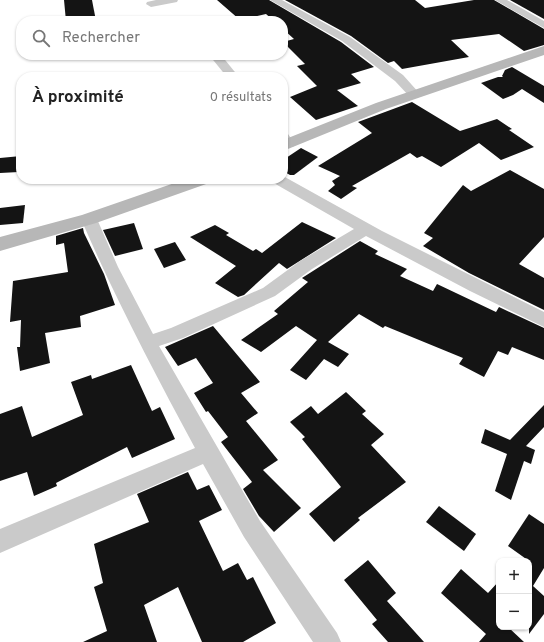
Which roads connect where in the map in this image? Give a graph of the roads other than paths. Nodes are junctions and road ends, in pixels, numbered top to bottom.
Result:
1 (173, 0) edge
2 (275, 0) edge
3 (500, 0) edge
4 (151, 4) dead end
5 (544, 25) edge
6 (544, 50) edge
7 (219, 60) edge
8 (229, 72) edge
9 (414, 94) junction
10 (288, 141) edge
11 (189, 184) edge
12 (285, 184) edge
13 (90, 219) junction
14 (366, 229) junction
15 (0, 244) edge
16 (544, 320) edge
17 (148, 343) junction
18 (208, 452) junction
19 (0, 541) edge
20 (328, 642) edge

1 - 4 street
2 - 9 street
3 - 5 street
6 - 9 street
7 - 8 street
9 - 10 street
11 - 13 street
12 - 14 street
13 - 15 street
13 - 17 street
14 - 16 street
14 - 17 street
17 - 18 street
18 - 19 street
18 - 20 street

